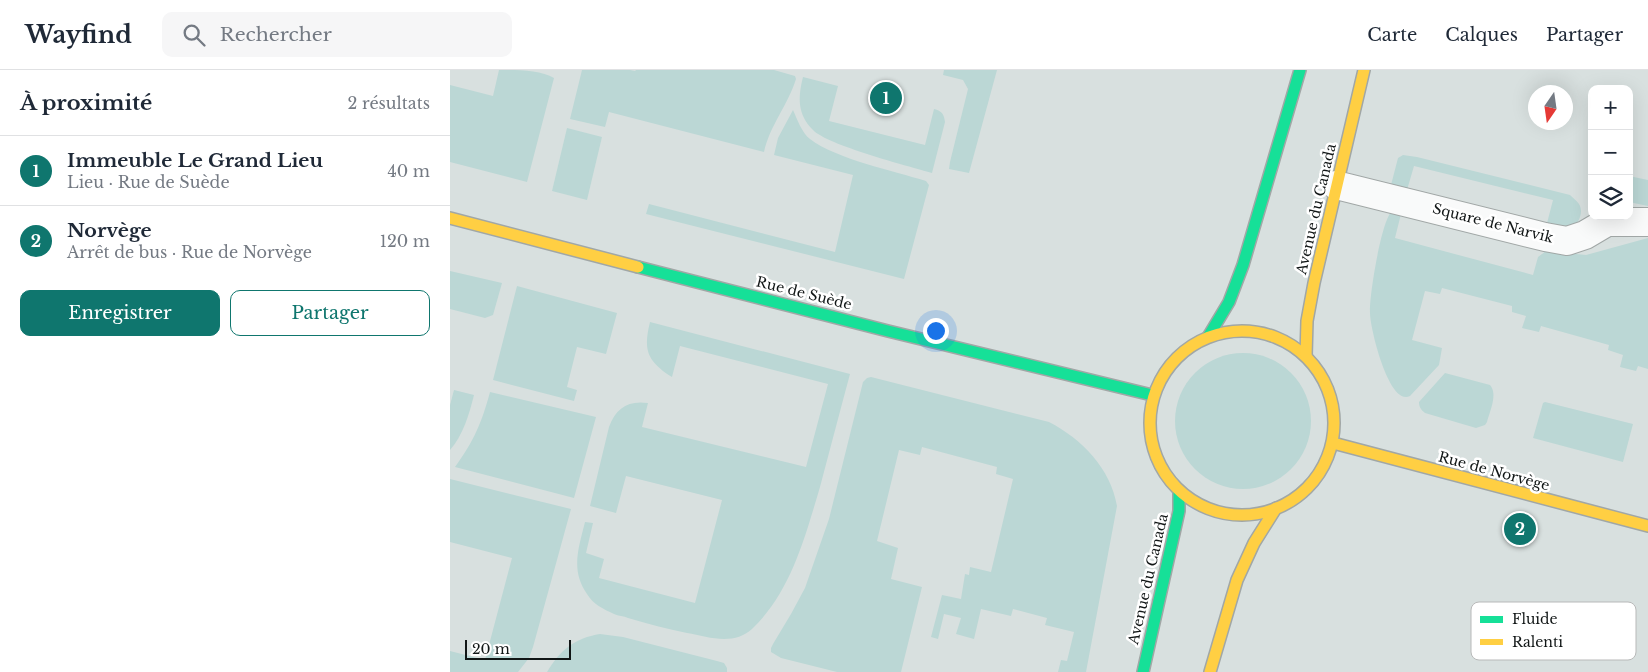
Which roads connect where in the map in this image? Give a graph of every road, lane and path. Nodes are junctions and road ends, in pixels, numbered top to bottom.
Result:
1 (1300, 70) edge
2 (1364, 70) edge
3 (1336, 185) junction
4 (450, 218) edge
5 (1648, 222) edge
6 (1208, 337) junction
7 (1306, 356) junction
8 (1152, 395) junction
9 (1333, 443) junction
10 (1179, 491) junction
11 (1276, 508) junction
12 (1648, 526) edge
13 (1143, 672) edge
14 (1210, 672) edge

1 - 6 main road
2 - 3 main road, Avenue du Canada
3 - 5 street, Square de Narvik
3 - 7 main road, Avenue du Canada
4 - 8 main road, Rue de Suède
6 - 7 main road
6 - 8 main road
7 - 9 main road
8 - 10 main road
9 - 11 main road
9 - 12 main road, Rue de Norvège
10 - 11 main road
10 - 13 main road, Avenue du Canada
11 - 14 main road

